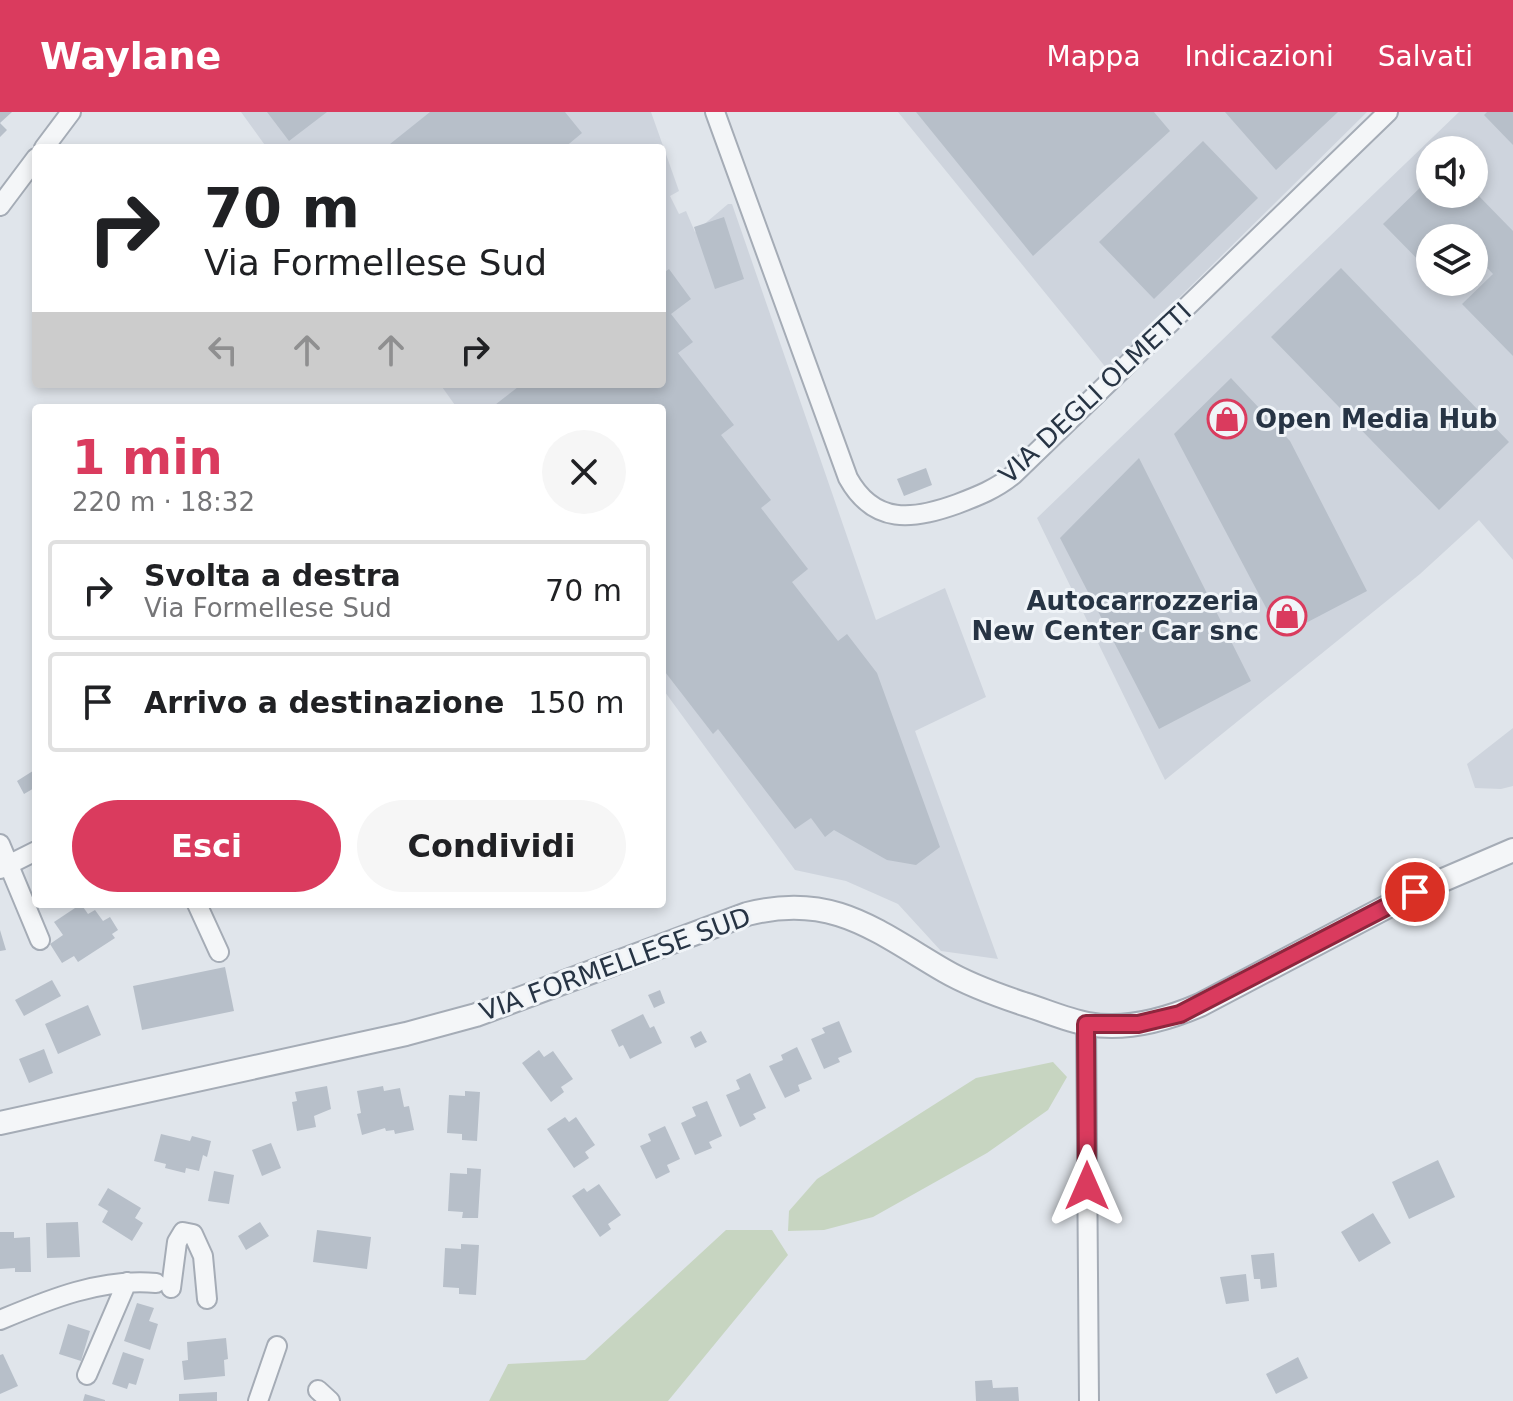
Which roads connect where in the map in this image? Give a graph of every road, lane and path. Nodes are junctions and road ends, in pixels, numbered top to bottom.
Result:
1 (71, 112) edge
2 (715, 112) edge
3 (1388, 112) edge
4 (47, 144) edge
5 (32, 163) edge
6 (0, 206) edge
7 (0, 844) edge
8 (1513, 850) edge
9 (32, 853) edge
10 (5, 866) edge
11 (199, 908) edge
12 (40, 940) dead end
13 (219, 952) dead end
14 (1086, 1024) junction
15 (0, 1123) edge
16 (127, 1282) junction
17 (207, 1299) dead end
18 (0, 1320) edge
19 (277, 1346) dead end
20 (87, 1375) dead end
21 (258, 1401) edge
22 (1089, 1401) edge

1 - 4 street
2 - 3 street, VIA DEGLI OLMETTI
5 - 6 street
7 - 10 street
8 - 14 street, VIA FORMELLESE SUD
9 - 10 street
10 - 12 street
11 - 13 street
14 - 15 street, VIA FORMELLESE SUD
14 - 22 street
16 - 17 street
16 - 18 street
16 - 20 street
19 - 21 street

